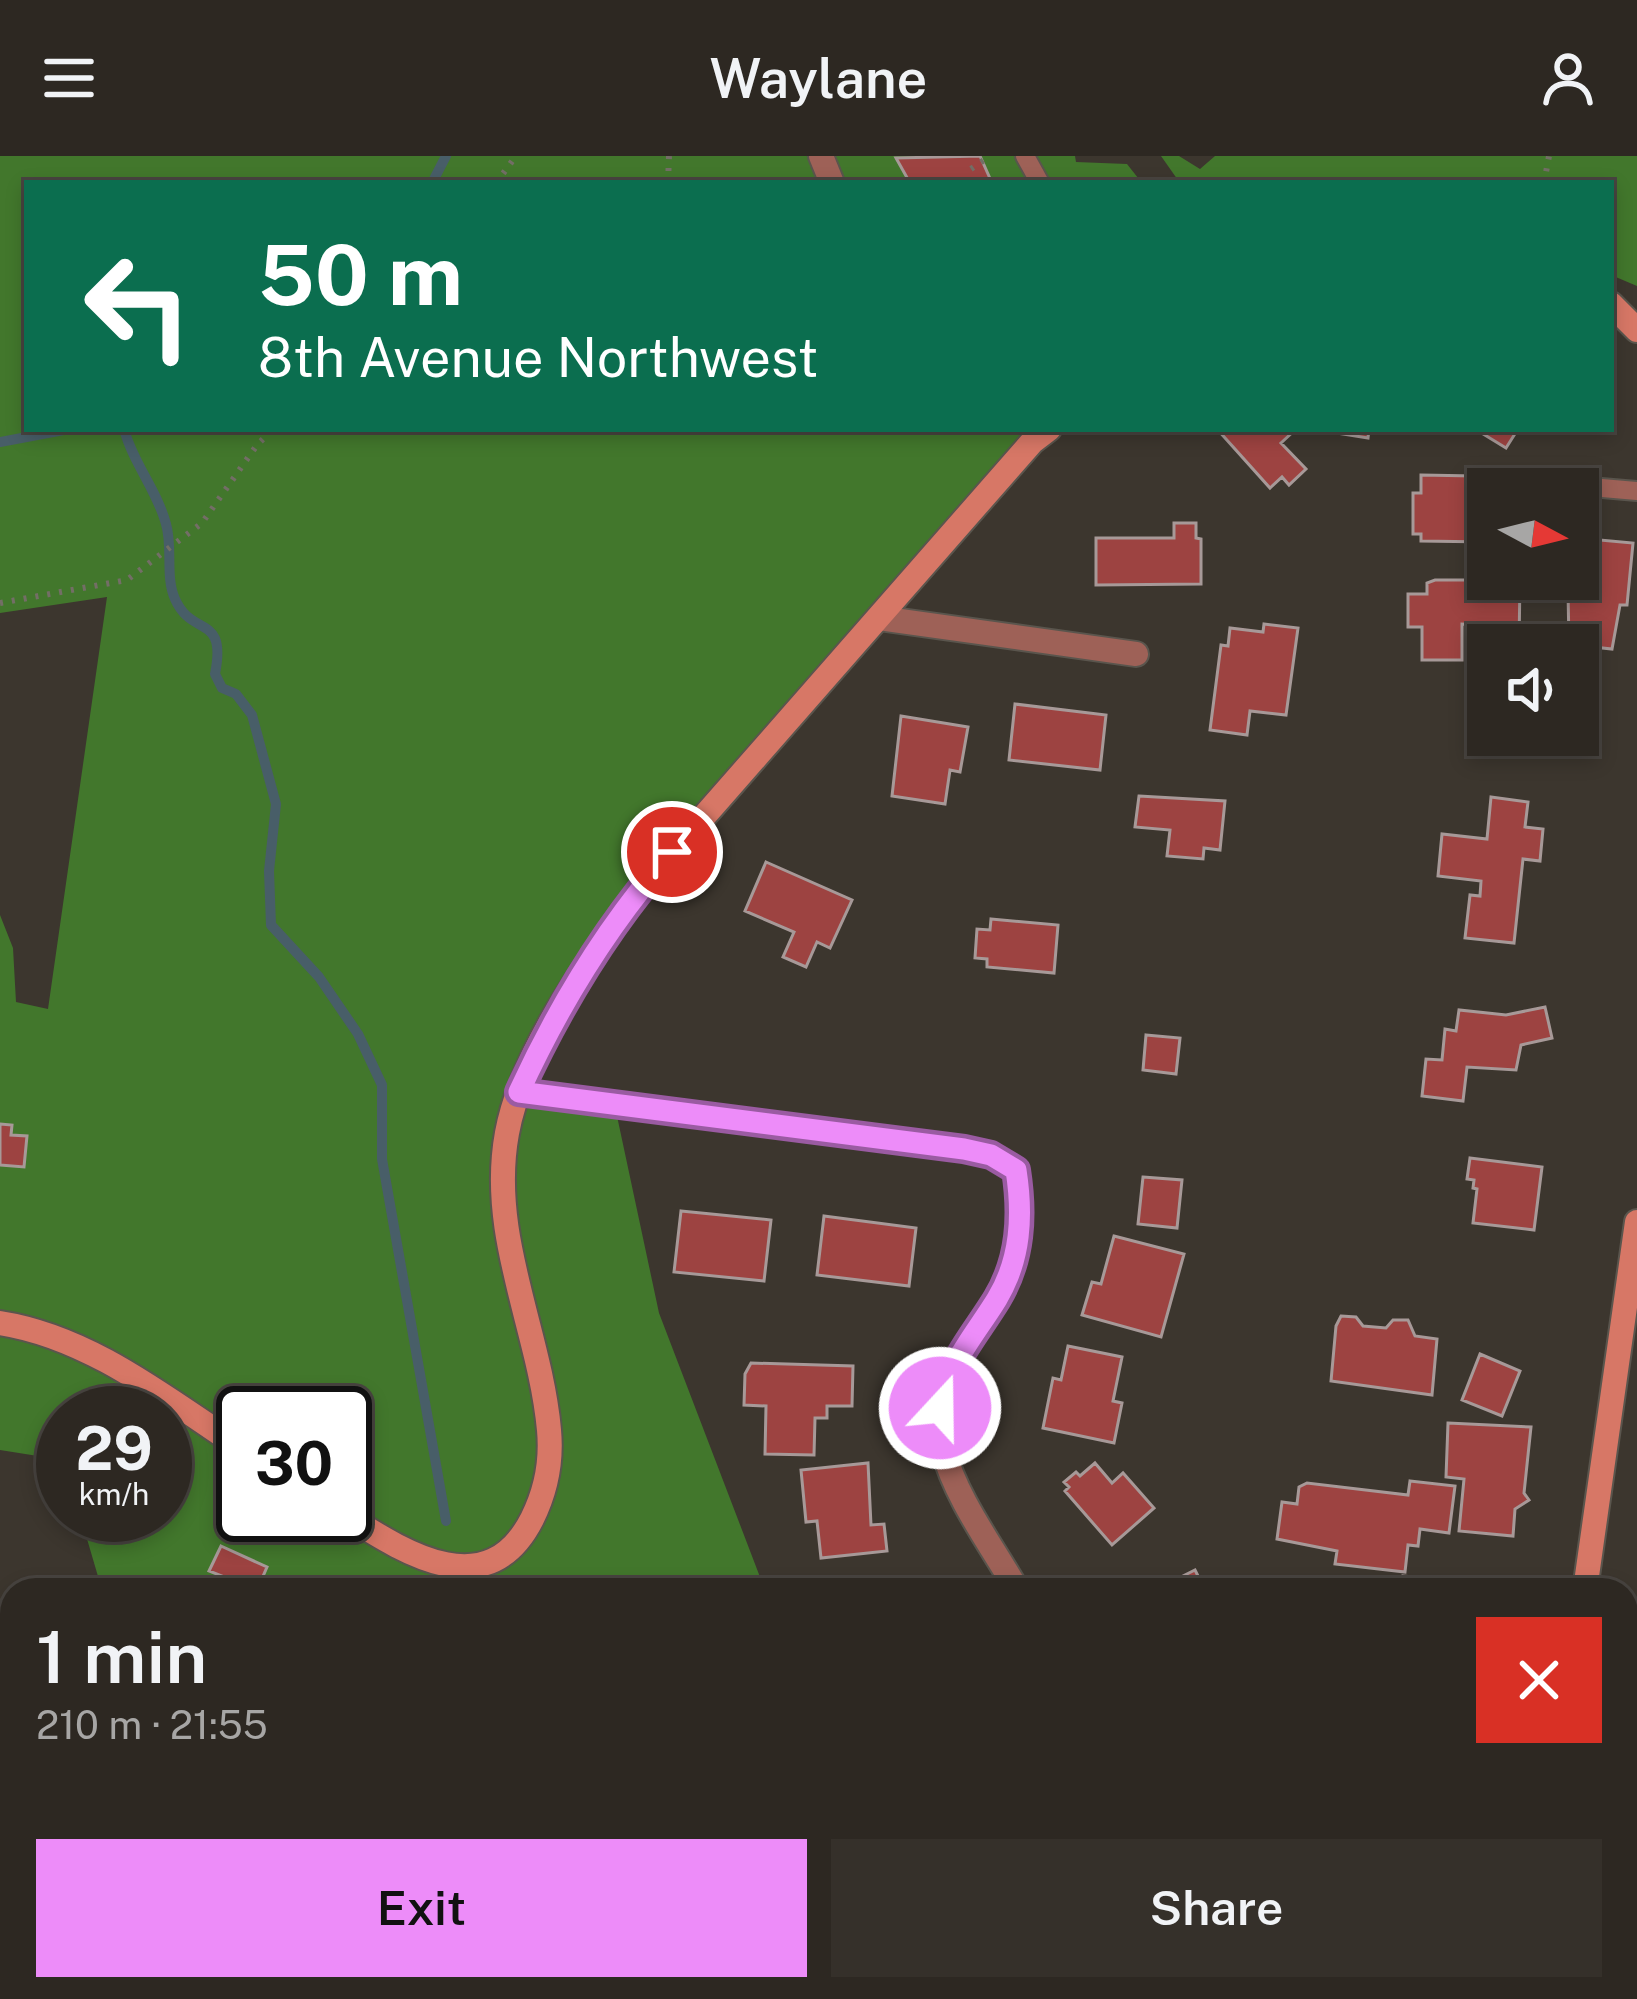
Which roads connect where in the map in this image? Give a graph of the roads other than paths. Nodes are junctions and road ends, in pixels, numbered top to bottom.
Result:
1 (1614, 307) edge
2 (1637, 330) edge
3 (1035, 433) edge
4 (1599, 488) edge
5 (1637, 491) edge
6 (879, 618) junction
7 (1136, 654) dead end
8 (519, 1092) junction
9 (1637, 1222) edge
10 (0, 1323) edge
11 (216, 1431) edge
12 (372, 1530) edge
13 (1010, 1578) edge
14 (1587, 1578) edge

1 - 2 street
3 - 6 street
4 - 5 lane
6 - 7 street
6 - 8 street
8 - 12 street
8 - 13 street
9 - 14 street
10 - 11 street

